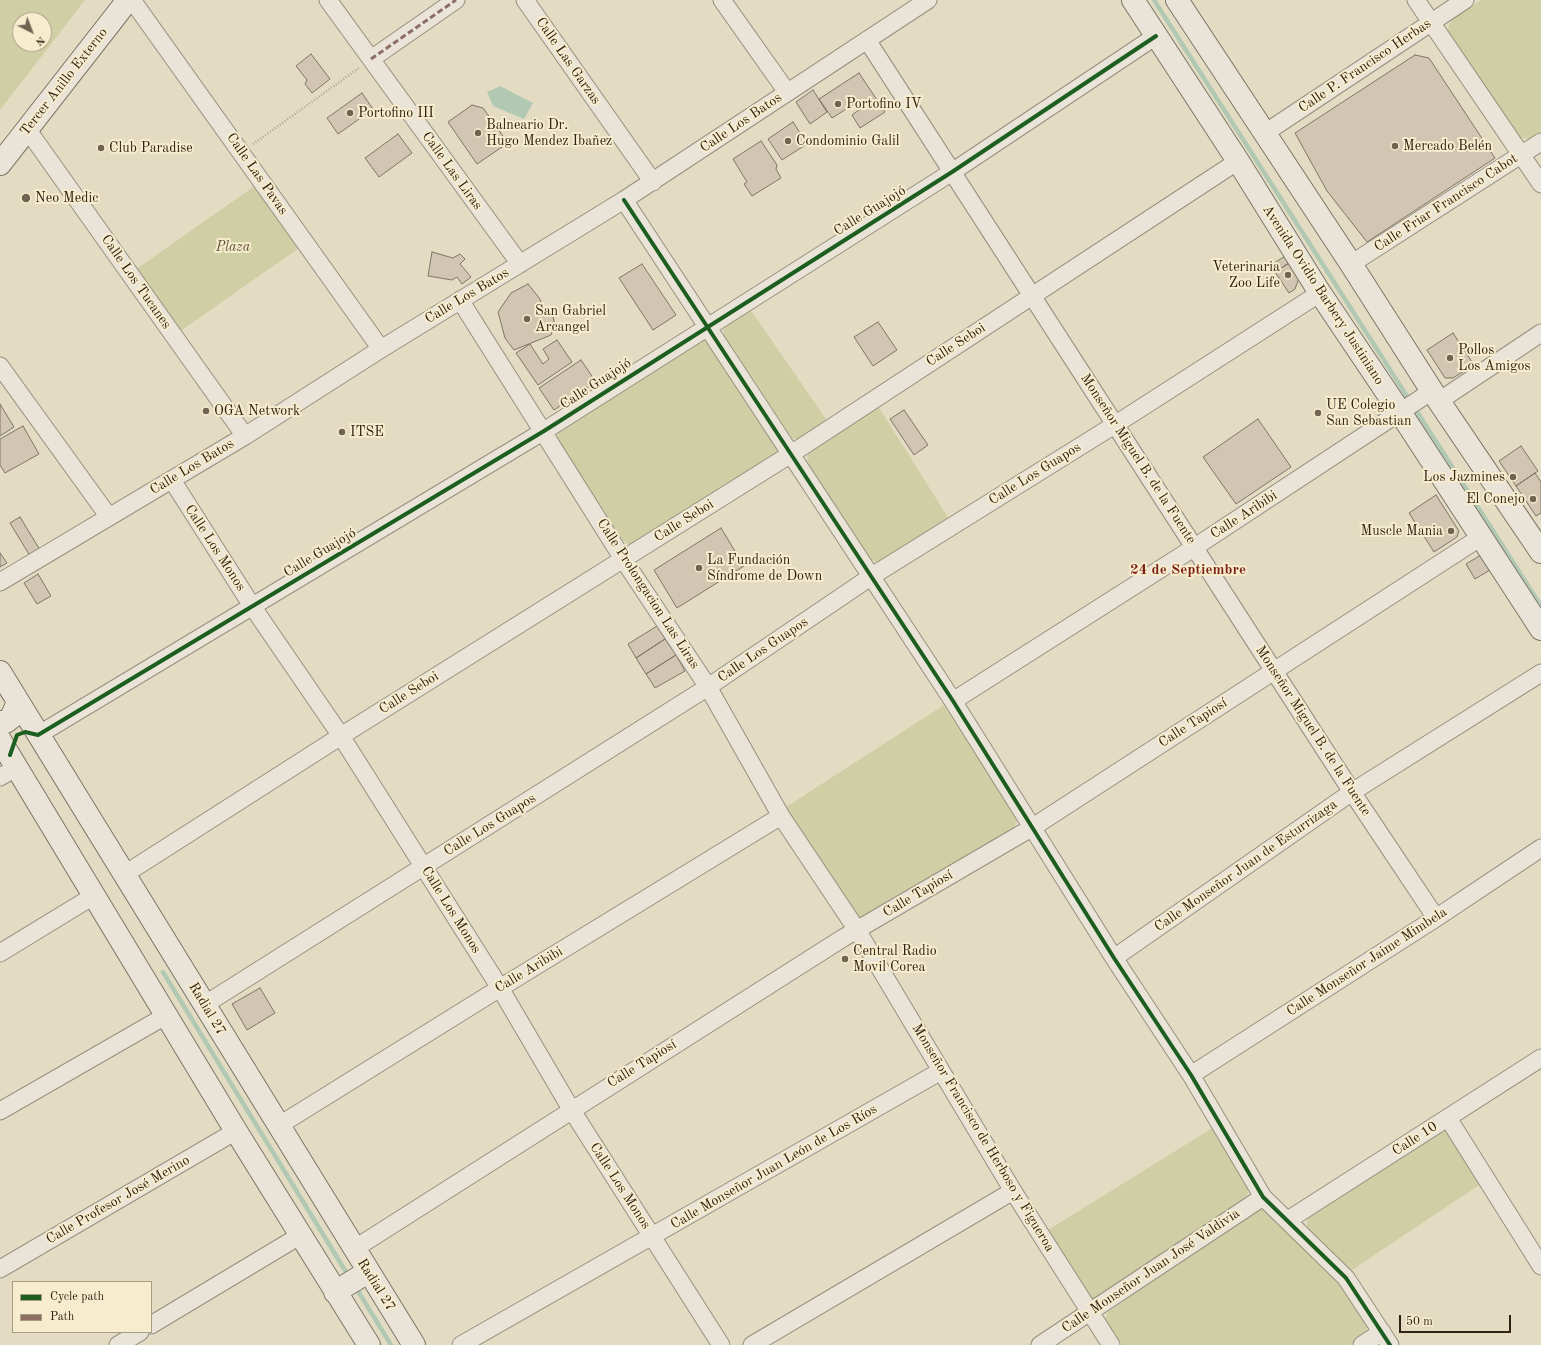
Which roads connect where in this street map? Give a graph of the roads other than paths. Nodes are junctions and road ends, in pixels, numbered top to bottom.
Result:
1 (128, 0) edge
2 (132, 0) edge
3 (328, 0) edge
4 (456, 0) edge
5 (525, 0) edge
6 (722, 0) edge
7 (1133, 0) edge
8 (1177, 0) edge
9 (1416, 0) edge
10 (1465, 0) edge
11 (924, 1) edge
12 (1430, 22) junction
13 (1156, 36) junction
14 (867, 40) junction
15 (371, 59) junction
16 (787, 92) junction
17 (27, 129) junction
18 (1265, 133) junction
19 (1541, 142) edge
20 (1522, 154) junction
21 (1238, 161) junction
22 (0, 164) edge
23 (952, 172) junction
24 (653, 182) junction
25 (1541, 184) edge
26 (624, 200) junction
27 (520, 264) junction
28 (1351, 264) junction
29 (1320, 292) junction
30 (1032, 294) junction
31 (460, 300) junction
32 (708, 325) junction
33 (1541, 333) edge
34 (381, 349) junction
35 (0, 366) edge
36 (1433, 396) junction
37 (1403, 410) junction
38 (1116, 424) junction
39 (544, 431) junction
40 (245, 436) junction
41 (791, 454) junction
42 (172, 480) junction
43 (109, 517) junction
44 (1481, 537) junction
45 (1538, 538) edge
46 (1195, 547) junction
47 (623, 559) junction
48 (872, 576) junction
49 (0, 582) edge
50 (252, 606) junction
51 (1541, 629) edge
52 (1274, 670) junction
53 (0, 672) edge
54 (1541, 673) edge
55 (708, 687) junction
56 (953, 701) junction
57 (18, 702) junction
58 (0, 722) edge
59 (38, 735) junction
60 (341, 736) junction
61 (7, 760) edge
62 (1352, 792) junction
63 (781, 816) junction
64 (1032, 826) junction
65 (1541, 848) edge
66 (423, 867) junction
67 (125, 874) junction
68 (95, 895) junction
69 (1436, 918) junction
70 (857, 930) junction
71 (0, 953) edge
72 (1114, 958) junction
73 (500, 988) junction
74 (204, 1005) junction
75 (167, 1015) junction
76 (1541, 1058) edge
77 (941, 1071) junction
78 (1191, 1075) junction
79 (571, 1109) junction
80 (0, 1111) edge
81 (1448, 1118) junction
82 (278, 1126) junction
83 (236, 1131) junction
84 (1013, 1191) junction
85 (1263, 1197) junction
86 (1288, 1220) junction
87 (301, 1235) junction
88 (652, 1236) junction
89 (354, 1249) junction
90 (1541, 1266) edge
91 (0, 1269) edge
92 (352, 1282) junction
93 (1091, 1312) junction
94 (152, 1324) edge
95 (138, 1333) edge
96 (1386, 1339) edge
97 (118, 1345) edge
98 (369, 1345) edge
99 (414, 1345) edge
100 (461, 1345) edge
101 (721, 1345) edge
102 (752, 1345) edge
103 (1040, 1345) edge
104 (1111, 1345) edge
105 (1362, 1345) edge

1 - 17 street, Tercer Anillo Externo
2 - 34 street, Calle Las Pavas
3 - 15 street, Calle Las Liras
4 - 15 street
5 - 24 street, Calle Las Garzas
6 - 16 street
7 - 13 street, Avenida Ovidio Barbery Justiniano
8 - 18 street
9 - 12 street
10 - 12 street, Calle P. Francisco Herbas
11 - 14 street, Calle Los Batos
12 - 18 street, Calle P. Francisco Herbas
12 - 20 street
13 - 21 street, Avenida Ovidio Barbery Justiniano
13 - 23 street, Calle Guajojó
14 - 16 street, Calle Los Batos
14 - 23 street, Monseñor Miguel B. de la Fuente
15 - 27 street, Calle Las Liras
16 - 24 street, Calle Los Batos
17 - 22 street, Tercer Anillo Externo
17 - 40 street, Calle Los Tucanes
18 - 28 street
19 - 20 street, Calle Friar Francisco Cabot
20 - 25 street
20 - 28 street, Calle Friar Francisco Cabot
21 - 29 street, Avenida Ovidio Barbery Justiniano
21 - 30 street, Calle Seboi
23 - 30 street, Monseñor Miguel B. de la Fuente
23 - 32 street, Calle Guajojó
24 - 26 street, Calle Los Batos
26 - 27 street, Calle Los Batos
26 - 32 street
27 - 31 street, Calle Los Batos
28 - 36 street
29 - 37 street, Avenida Ovidio Barbery Justiniano
29 - 38 street, Calle Los Guapos
30 - 38 street, Monseñor Miguel B. de la Fuente
30 - 41 street, Calle Seboi
31 - 34 street, Calle Los Batos
31 - 39 street, Calle Prolongacion Las Liras
32 - 39 street, Calle Guajojó
32 - 41 street
33 - 36 street, Calle Aribibi
34 - 40 street, Calle Los Batos
35 - 43 street
36 - 37 street, Calle Aribibi
36 - 45 street
37 - 44 street, Avenida Ovidio Barbery Justiniano
37 - 46 street, Calle Aribibi
38 - 46 street, Monseñor Miguel B. de la Fuente
38 - 48 street, Calle Los Guapos
39 - 47 street, Calle Prolongacion Las Liras
39 - 50 street, Calle Guajojó
40 - 42 street, Calle Los Batos
41 - 47 street, Calle Seboi
41 - 48 street
42 - 43 street, Calle Los Batos
42 - 50 street, Calle Los Monos
43 - 49 street, Calle Los Batos
44 - 51 street, Avenida Ovidio Barbery Justiniano
44 - 52 street, Calle Tapiosí
46 - 52 street, Monseñor Miguel B. de la Fuente
46 - 56 street, Calle Aribibi
47 - 55 street, Calle Prolongacion Las Liras
47 - 60 street, Calle Seboi
48 - 55 street, Calle Los Guapos
48 - 56 street
50 - 59 street, Calle Guajojó
50 - 60 street, Calle Los Monos
52 - 62 street, Monseñor Miguel B. de la Fuente
52 - 64 street, Calle Tapiosí
53 - 57 street, Radial 27
54 - 62 street, Calle Monseñor Juan de Esturrizaga
55 - 63 street, Calle Prolongacion Las Liras
55 - 66 street, Calle Los Guapos
56 - 64 street
57 - 58 street
57 - 59 street, Radial 27
59 - 61 street
59 - 67 street, Radial 27
60 - 66 street, Calle Los Monos
60 - 67 street, Calle Seboi
61 - 68 street, Radial 27
62 - 69 street, Monseñor Miguel B. de la Fuente
62 - 72 street, Calle Monseñor Juan de Esturrizaga
63 - 70 street, Calle Prolongacion Las Liras
63 - 73 street, Calle Aribibi
64 - 70 street, Calle Tapiosí
64 - 72 street
65 - 69 street, Calle Monseñor Jaime Mimbela
66 - 73 street, Calle Los Monos
66 - 74 street, Calle Los Guapos
67 - 74 street, Radial 27
68 - 71 street
68 - 75 street, Radial 27
69 - 78 street, Calle Monseñor Jaime Mimbela
70 - 77 street, Monseñor Francisco de Herboso y Figueroa
70 - 79 street, Calle Tapiosí
72 - 78 street
73 - 79 street, Calle Los Monos
73 - 82 street, Calle Aribibi
74 - 82 street, Radial 27
75 - 80 street
75 - 83 street, Radial 27
76 - 81 street, Calle 10
77 - 84 street, Monseñor Francisco de Herboso y Figueroa
77 - 88 street, Calle Monseñor Juan León de Los Ríos
78 - 85 street
79 - 88 street, Calle Los Monos
79 - 89 street, Calle Tapiosí
81 - 86 street, Calle 10
81 - 90 street
82 - 89 street, Radial 27
83 - 87 street, Radial 27
83 - 91 street, Calle Profesor José Merino
84 - 93 street, Monseñor Francisco de Herboso y Figueroa
84 - 102 street
85 - 86 street
85 - 93 street, Calle Monseñor Juan José Valdivia
86 - 96 street
87 - 92 street, Radial 27
87 - 94 street
88 - 100 street, Calle Monseñor Juan León de Los Ríos
88 - 101 street, Calle Los Monos
89 - 92 street, Radial 27
92 - 98 street, Radial 27
92 - 99 street, Radial 27
93 - 103 street, Calle Monseñor Juan José Valdivia
93 - 104 street, Monseñor Francisco de Herboso y Figueroa
95 - 97 street
96 - 105 street

